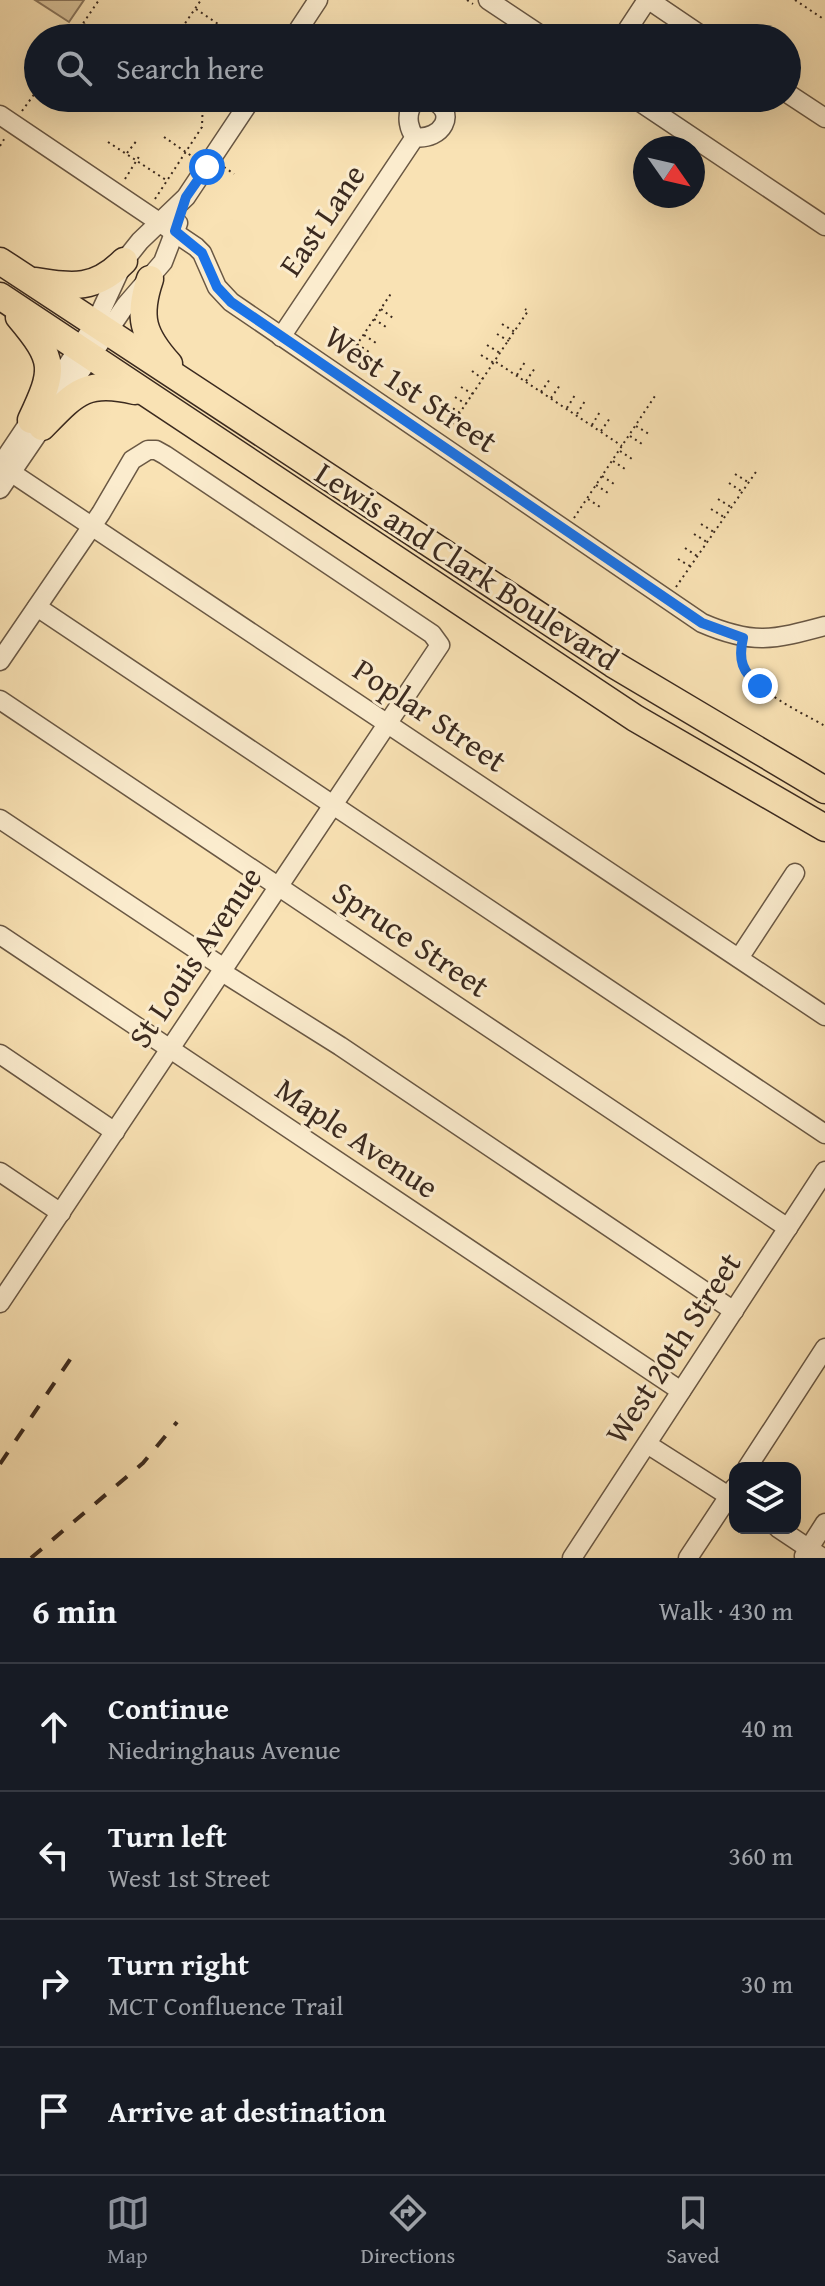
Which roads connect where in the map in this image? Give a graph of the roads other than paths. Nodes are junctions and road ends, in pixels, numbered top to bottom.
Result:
1 (318, 0) edge
2 (488, 0) edge
3 (648, 0) edge
4 (302, 24) edge
5 (524, 24) edge
6 (632, 24) edge
7 (684, 24) edge
8 (801, 102) edge
9 (243, 112) edge
10 (655, 112) edge
11 (0, 115) edge
12 (825, 118) edge
13 (415, 137) dead end
14 (161, 222) junction
15 (825, 226) edge
16 (0, 261) edge
17 (124, 261) junction
18 (150, 279) junction
19 (29, 280) junction
20 (0, 296) edge
21 (101, 328) junction
22 (281, 337) junction
23 (84, 353) junction
24 (187, 385) junction
25 (143, 393) junction
26 (37, 424) junction
27 (3, 468) edge
28 (0, 489) edge
29 (92, 526) junction
30 (37, 607) junction
31 (825, 626) edge
32 (0, 661) edge
33 (0, 700) edge
34 (388, 723) junction
35 (825, 790) edge
36 (333, 805) junction
37 (0, 819) edge
38 (825, 828) edge
39 (795, 873) dead end
40 (279, 887) junction
41 (0, 935) edge
42 (739, 958) junction
43 (223, 970) junction
44 (825, 1016) edge
45 (170, 1049) junction
46 (0, 1054) edge
47 (115, 1132) junction
48 (825, 1134) edge
49 (825, 1171) edge
50 (0, 1172) edge
51 (61, 1213) junction
52 (788, 1228) junction
53 (2, 1297) edge
54 (734, 1311) junction
55 (825, 1348) edge
56 (681, 1391) junction
57 (647, 1444) junction
58 (751, 1462) edge
59 (729, 1492) edge
60 (729, 1500) edge
61 (825, 1523) edge
62 (785, 1534) edge
63 (811, 1555) edge
64 (572, 1558) edge
65 (688, 1558) edge

1 - 4 street
2 - 5 street
3 - 6 street
3 - 7 street
8 - 12 street
9 - 14 street
10 - 15 street
11 - 14 street, West 1st Street
13 - 22 street, East Lane
14 - 17 street
14 - 18 street
14 - 22 street, West 1st Street
16 - 19 highway, Lewis and Clark Boulevard
17 - 19 highway
17 - 21 street
18 - 21 street
18 - 24 highway
19 - 21 highway, Lewis and Clark Boulevard
20 - 23 highway, Lewis and Clark Boulevard
20 - 26 highway
21 - 23 street
21 - 24 highway, Lewis and Clark Boulevard
22 - 31 street, West 1st Street
23 - 25 highway, Lewis and Clark Boulevard
23 - 26 street
24 - 35 highway, Lewis and Clark Boulevard
25 - 26 highway
25 - 38 highway, Lewis and Clark Boulevard
26 - 27 street
27 - 28 street
27 - 29 street, Poplar Street
29 - 30 street
29 - 34 street, Poplar Street
29 - 34 street, St Louis Avenue
30 - 32 street
30 - 36 street
33 - 40 street, Spruce Street
34 - 36 street, St Louis Avenue
34 - 42 street, Poplar Street
36 - 40 street, St Louis Avenue
36 - 48 street
37 - 43 street
39 - 42 street
40 - 43 street, St Louis Avenue
40 - 52 street, Spruce Street
41 - 45 street, Maple Avenue
42 - 44 street, Poplar Street
43 - 45 street, St Louis Avenue
43 - 54 street
45 - 47 street, St Louis Avenue
45 - 56 street, Maple Avenue
46 - 47 street
47 - 51 street, St Louis Avenue
49 - 52 street, West 20th Street
50 - 51 street
51 - 53 street, St Louis Avenue
52 - 54 street, West 20th Street
54 - 56 street, West 20th Street
55 - 58 street
56 - 57 street, West 20th Street
57 - 59 street
57 - 64 street, West 20th Street
60 - 65 street
61 - 63 street
62 - 63 street

